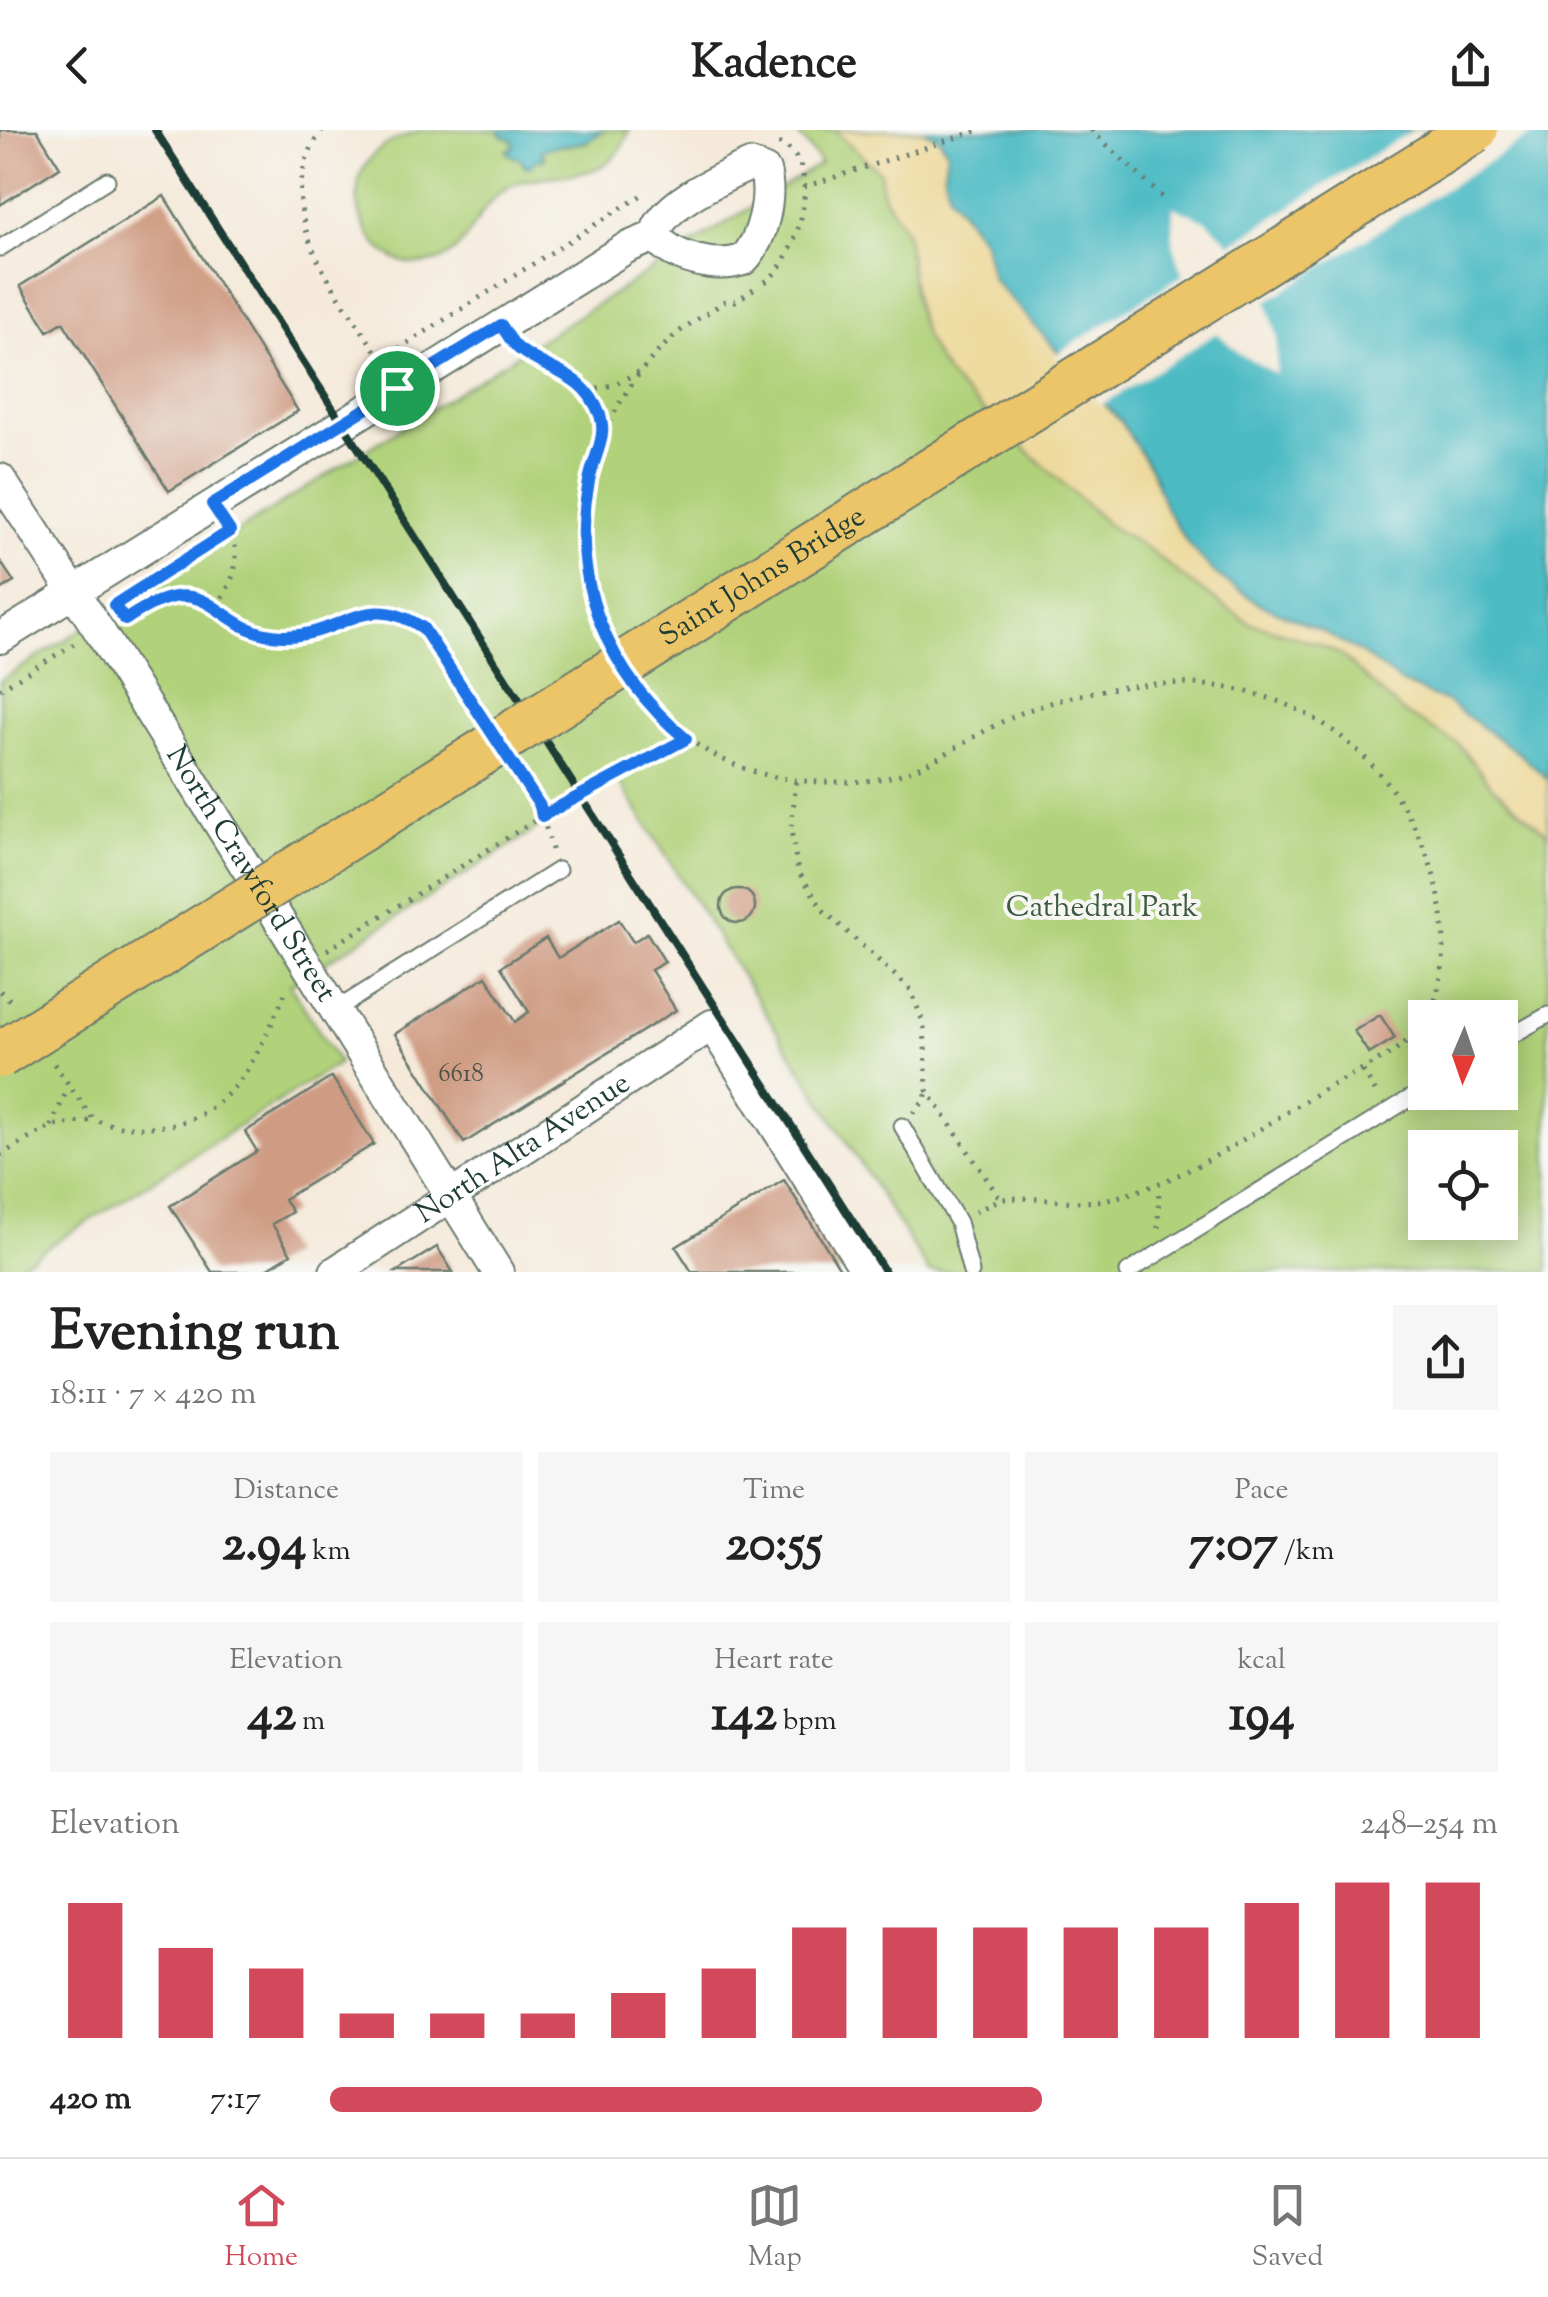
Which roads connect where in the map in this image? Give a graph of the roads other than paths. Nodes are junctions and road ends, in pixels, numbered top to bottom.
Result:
1 (1476, 130) edge
2 (107, 180) dead end
3 (655, 236) dead end
4 (0, 248) edge
5 (0, 479) edge
6 (72, 592) junction
7 (0, 638) edge
8 (558, 870) road end
9 (334, 1010) junction
10 (1548, 1016) edge
11 (1518, 1032) edge
12 (12, 1038) edge
13 (1408, 1100) edge
14 (902, 1126) dead end
15 (452, 1198) junction
16 (965, 1270) edge
17 (335, 1272) edge
18 (498, 1272) edge
19 (867, 1272) edge
20 (1128, 1272) edge

1 - 12 main road, Saint Johns Bridge, bridge
2 - 4 lane
3 - 6 street
5 - 6 street, North Crawford Street
6 - 7 street
6 - 9 street, North Crawford Street
8 - 9 lane
9 - 15 street, North Crawford Street
10 - 11 lane
13 - 20 lane
14 - 16 lane
15 - 17 street, North Alta Avenue
15 - 18 street, North Crawford Street
15 - 19 street, North Alta Avenue

